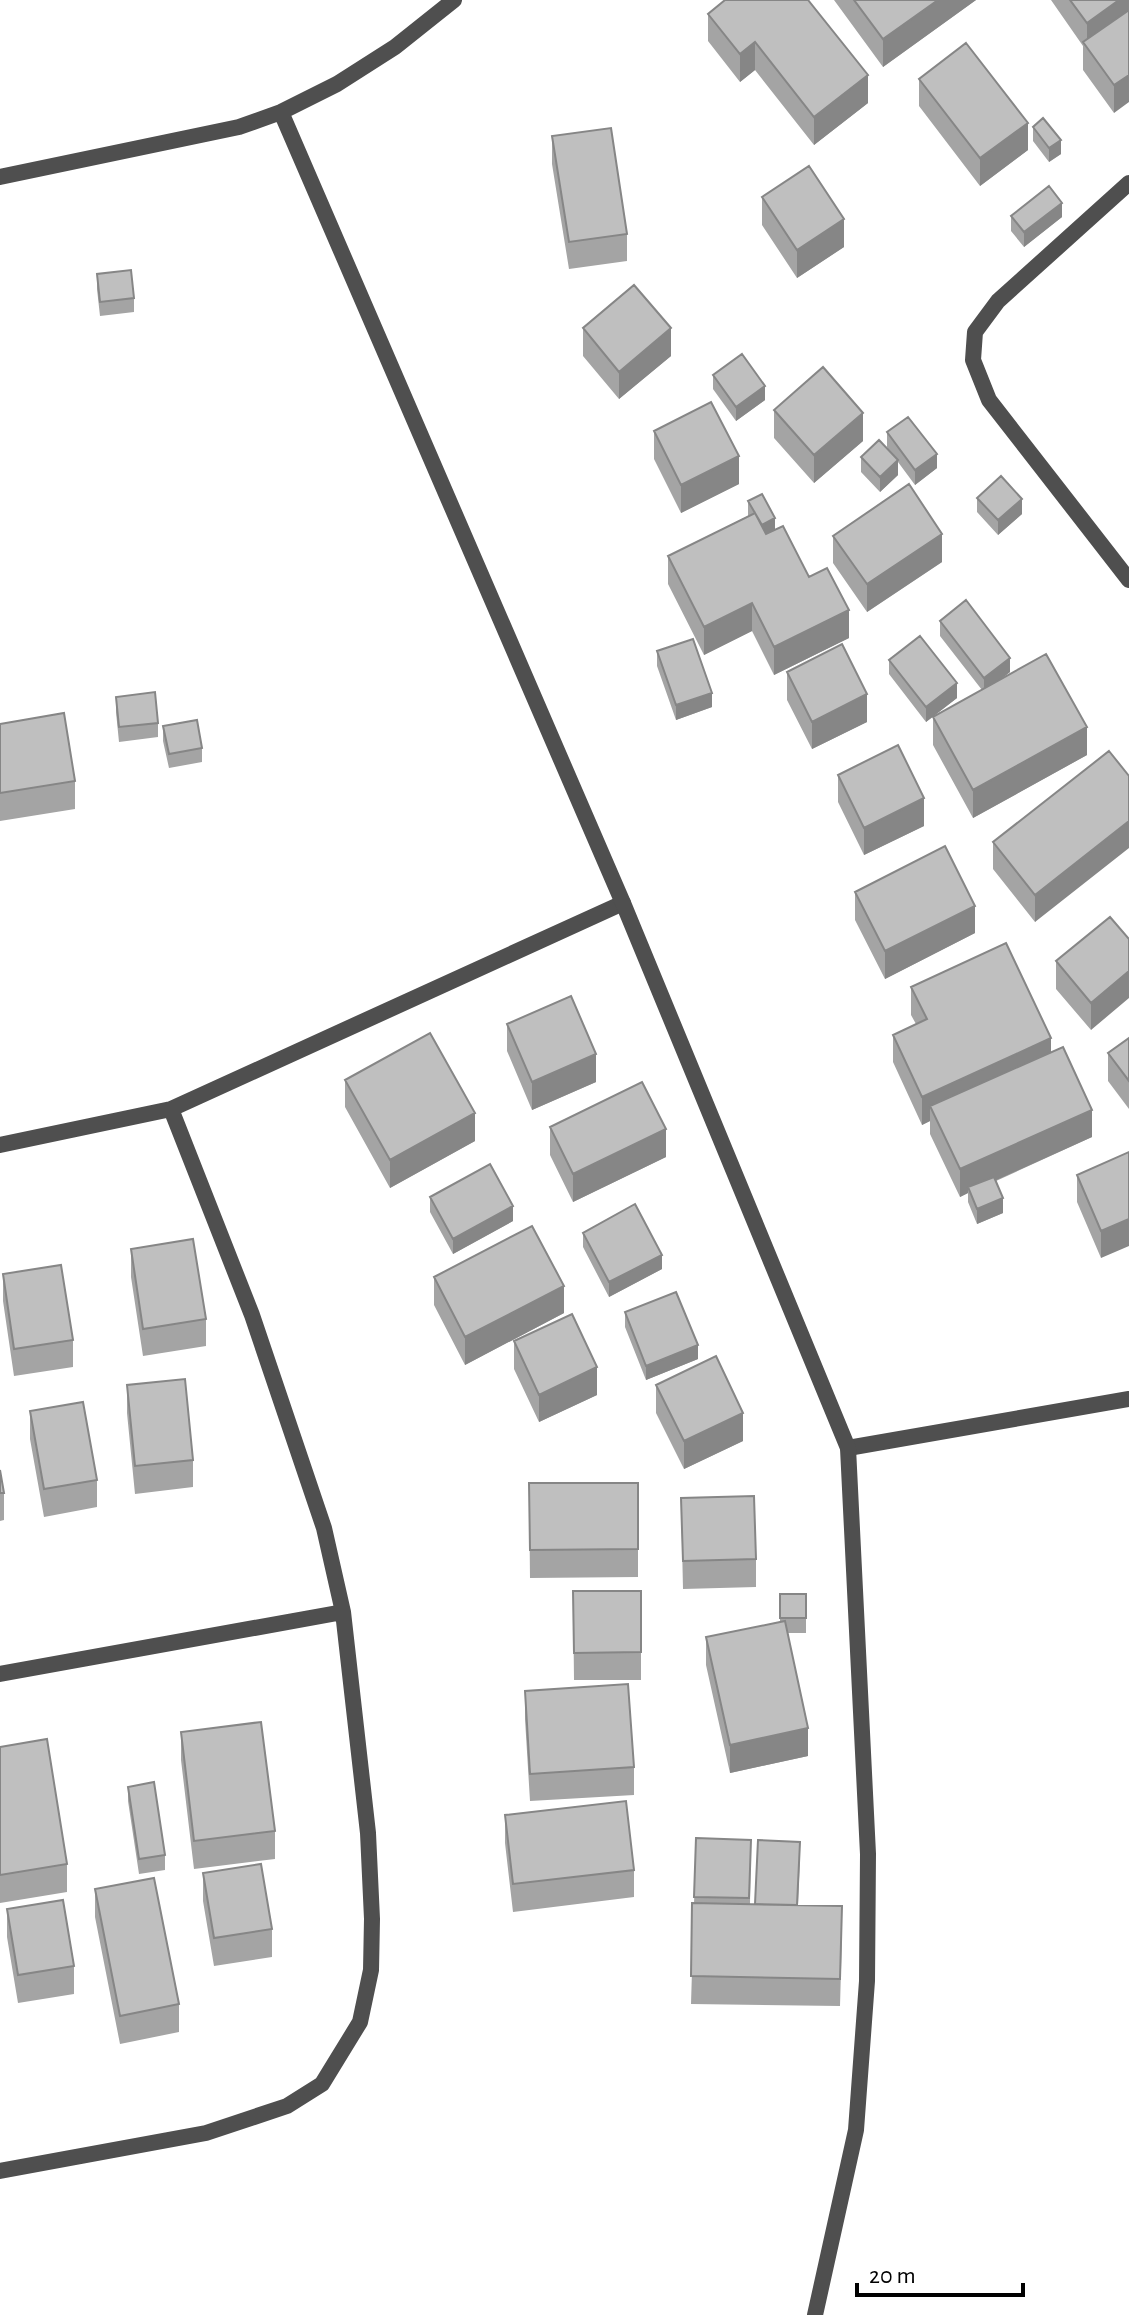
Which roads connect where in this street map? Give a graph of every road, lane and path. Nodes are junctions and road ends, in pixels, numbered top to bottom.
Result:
1 (454, 0) edge
2 (281, 112) junction
3 (0, 177) edge
4 (1129, 183) edge
5 (1129, 580) edge
6 (623, 903) junction
7 (171, 1109) junction
8 (0, 1145) edge
9 (1129, 1399) edge
10 (848, 1448) junction
11 (343, 1612) junction
12 (0, 1674) edge
13 (0, 2171) edge
14 (815, 2315) edge

1 - 2 street
2 - 3 street
2 - 6 street
4 - 5 street
6 - 7 street
6 - 10 street
7 - 8 street
7 - 11 street
9 - 10 street
10 - 14 street
11 - 12 street
11 - 13 street

